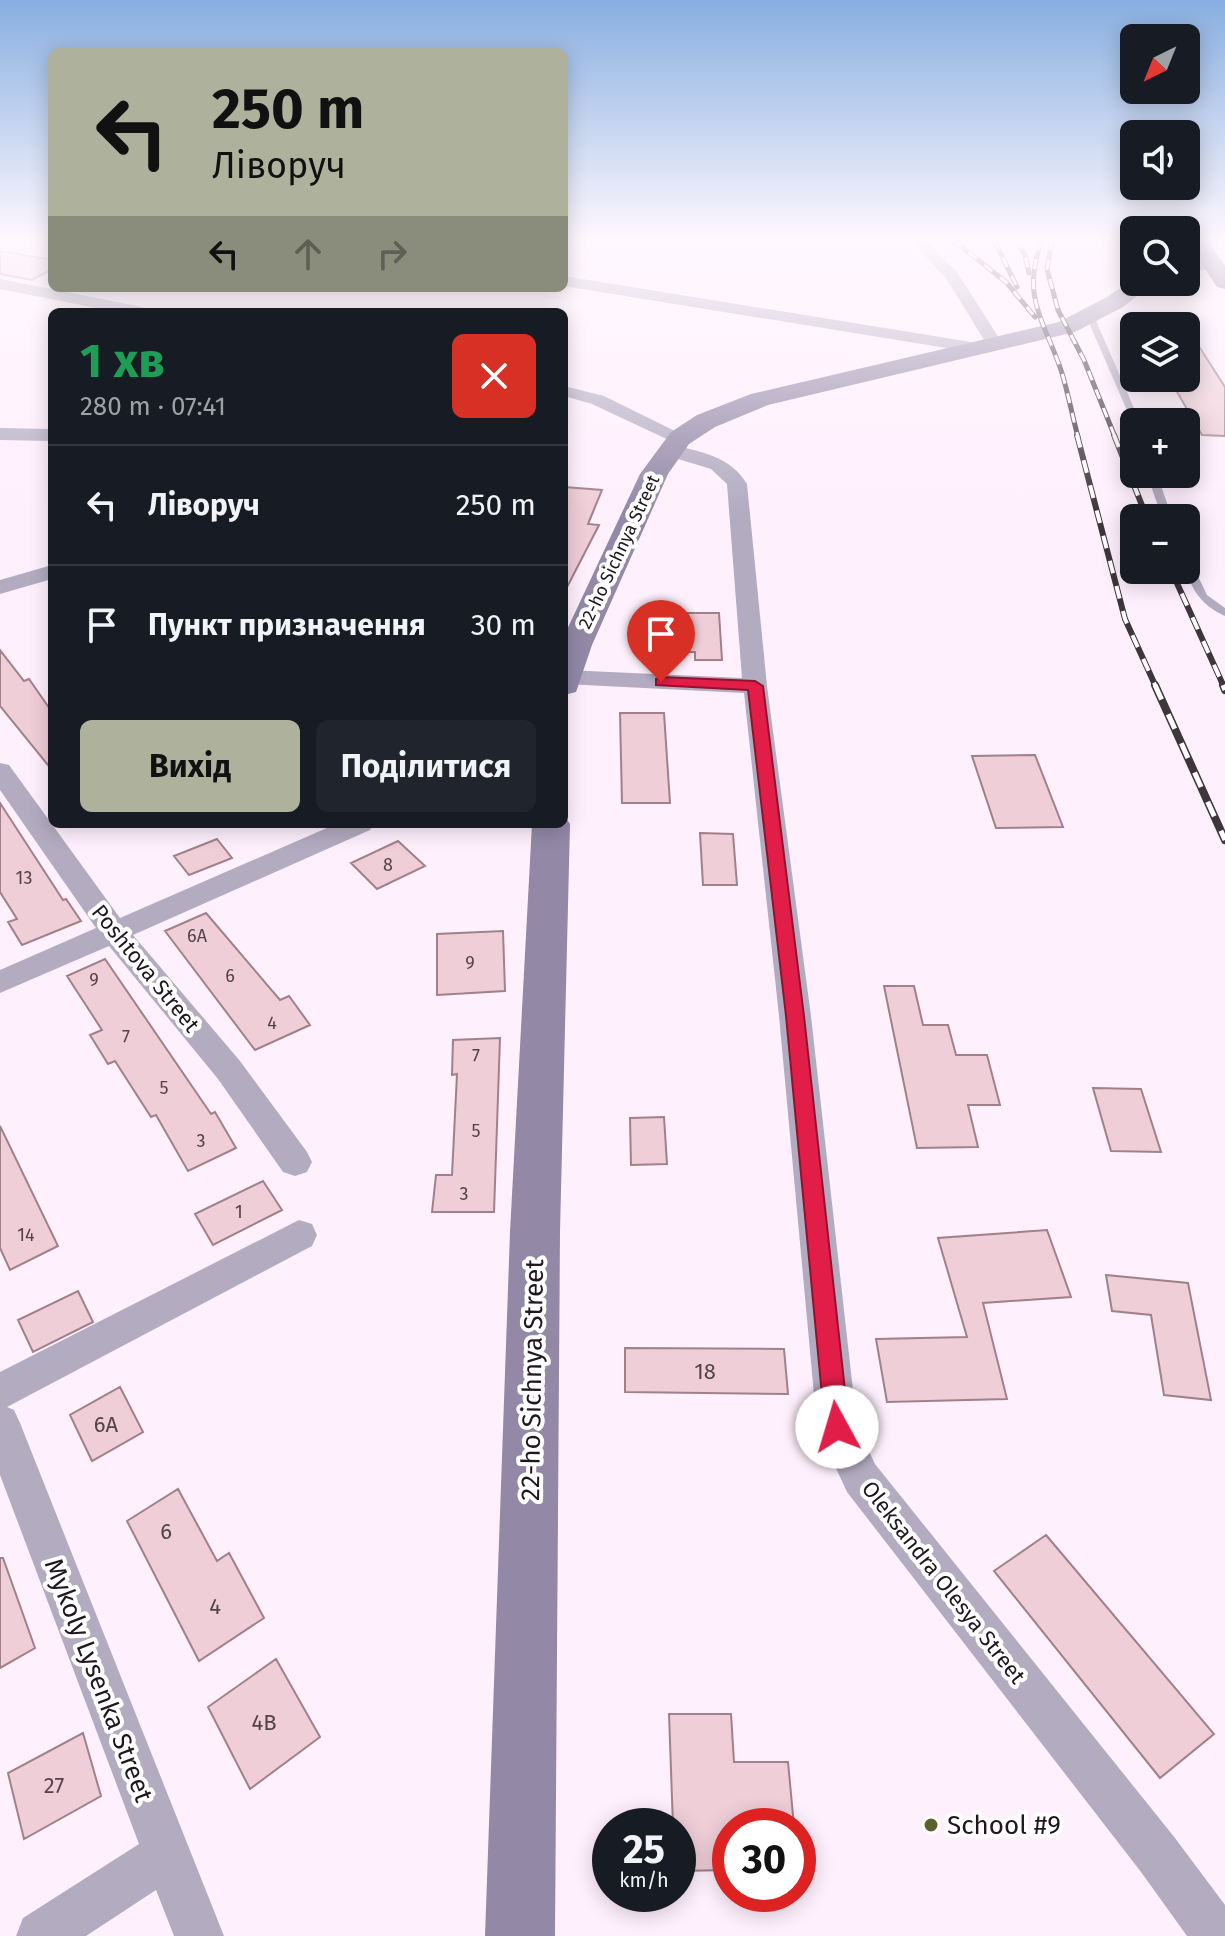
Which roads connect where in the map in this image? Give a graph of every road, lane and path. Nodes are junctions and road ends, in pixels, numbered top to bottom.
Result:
1 (884, 330) edge
2 (979, 330) edge
3 (1053, 330) edge
4 (1096, 330) edge
5 (986, 346) junction
6 (568, 392) edge
7 (1130, 408) edge
8 (0, 434) edge
9 (48, 435) edge
10 (676, 444) junction
11 (48, 573) edge
12 (1197, 584) edge
13 (0, 587) edge
14 (1225, 613) edge
15 (568, 670) edge
16 (568, 680) edge
17 (755, 686) junction
18 (0, 771) edge
19 (351, 828) edge
20 (551, 828) edge
21 (115, 933) junction
22 (0, 982) edge
23 (295, 1162) dead end
24 (299, 1235) dead end
25 (0, 1392) edge
26 (0, 1423) edge
27 (167, 1854) junction
28 (41, 1936) edge
29 (199, 1936) edge
30 (520, 1936) edge
31 (1217, 1936) edge

1 - 5 street
2 - 5 street
3 - 5 street, 22-ho Sichnya Street
4 - 7 lane
5 - 10 street, 22-ho Sichnya Street
6 - 10 street, Oleksandra Olesya Street
8 - 9 street
10 - 15 street, 22-ho Sichnya Street
10 - 17 street, Oleksandra Olesya Street
11 - 13 street
12 - 14 lane
16 - 17 street
17 - 31 street, Oleksandra Olesya Street
18 - 21 street, Poshtova Street
19 - 21 street
20 - 30 street, 22-ho Sichnya Street
21 - 22 street
21 - 23 street, Poshtova Street
24 - 25 street
26 - 27 street, Mykoly Lysenka Street
27 - 28 street
27 - 29 street, Mykoly Lysenka Street

